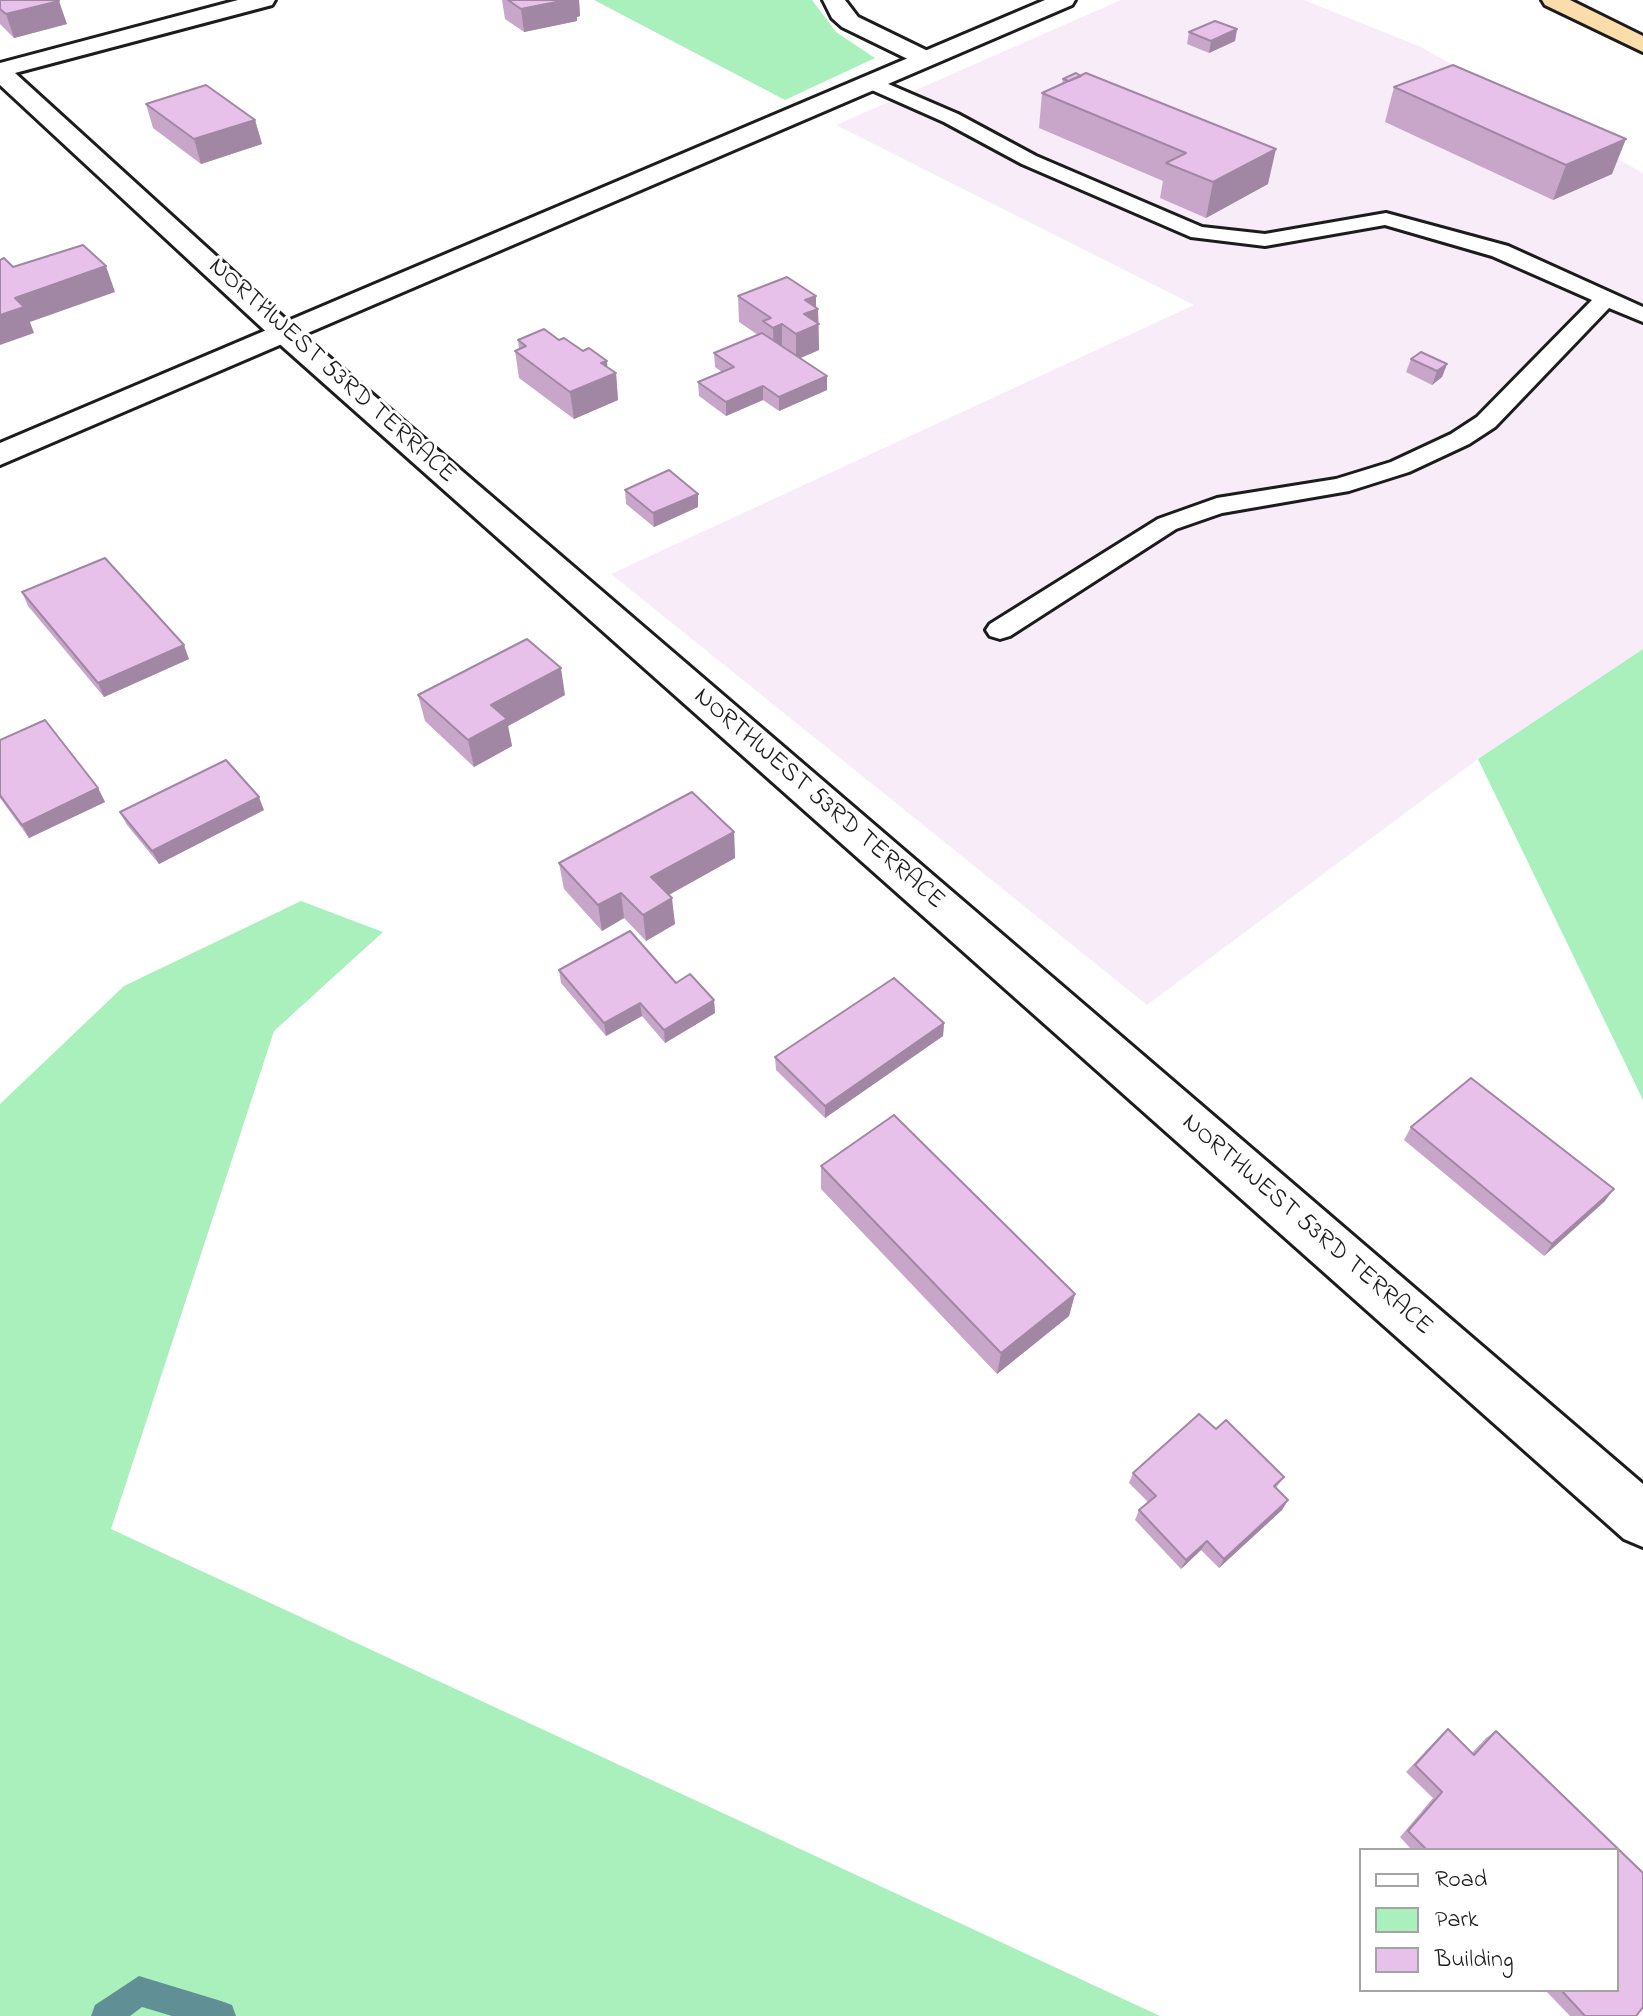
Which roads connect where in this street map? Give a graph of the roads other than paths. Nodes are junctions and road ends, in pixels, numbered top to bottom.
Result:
1 (264, 0) edge
2 (834, 0) edge
3 (1064, 0) edge
4 (1553, 0) edge
5 (1643, 45) edge
6 (926, 59) junction
7 (0, 71) edge
8 (872, 83) junction
9 (1607, 298) junction
10 (1643, 315) edge
11 (284, 333) junction
12 (0, 455) edge
13 (1000, 630) dead end
14 (1643, 1520) edge

1 - 7 street
2 - 6 street
3 - 6 street
4 - 5 highway
6 - 8 street
7 - 11 street, NORTHWEST 53RD TERRACE
8 - 9 lane
8 - 11 street
9 - 10 lane
9 - 13 lane
11 - 12 street
11 - 14 street, NORTHWEST 53RD TERRACE

